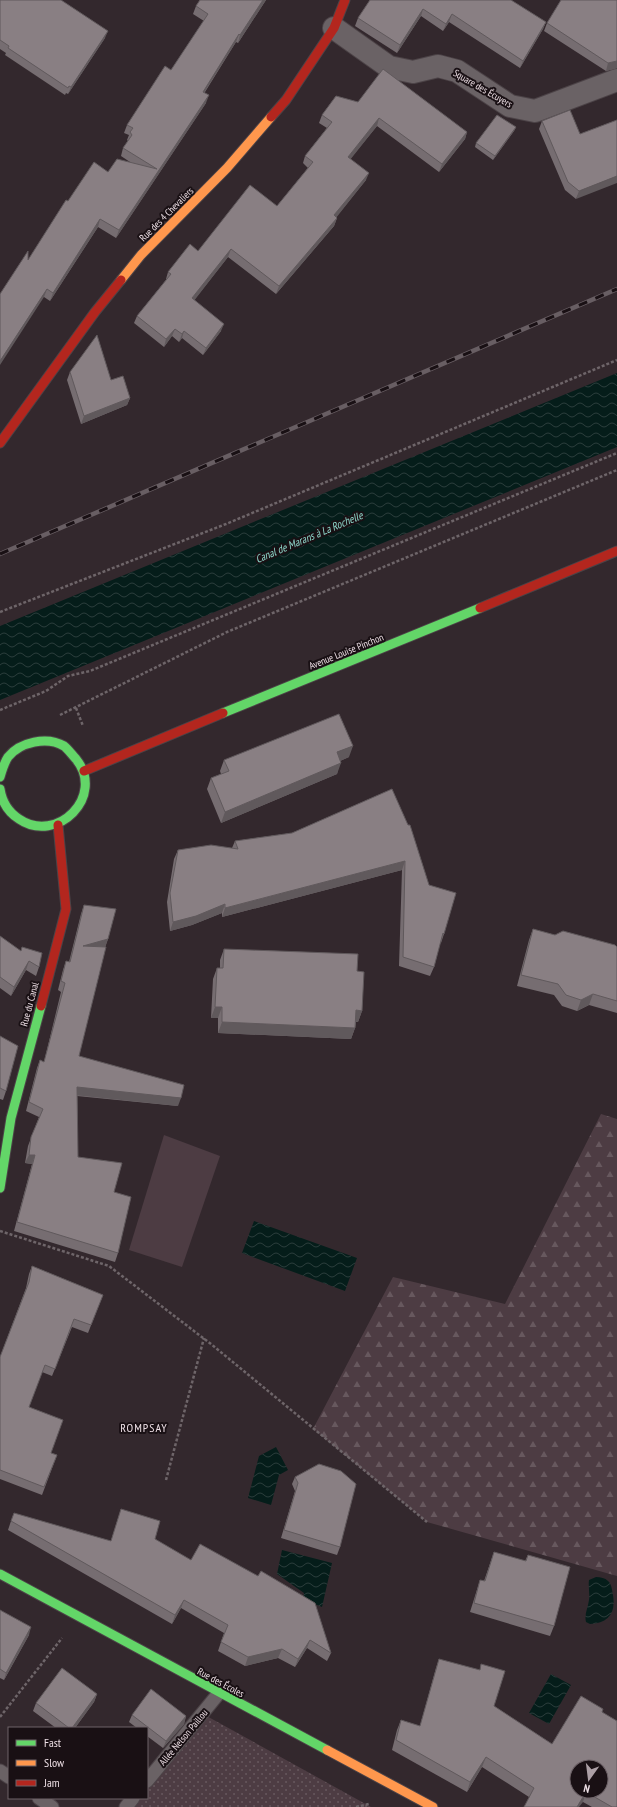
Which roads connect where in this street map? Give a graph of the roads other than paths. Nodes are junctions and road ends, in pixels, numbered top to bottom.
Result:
1 (345, 0) edge
2 (334, 28) junction
3 (617, 80) edge
4 (0, 443) edge
5 (617, 551) edge
6 (84, 771) junction
7 (0, 777) edge
8 (0, 789) edge
9 (3, 810) edge
10 (58, 825) junction
11 (0, 1188) edge
12 (0, 1574) edge
13 (219, 1694) junction
14 (148, 1780) edge
15 (40, 1799) edge
16 (132, 1799) edge
17 (52, 1807) edge
18 (126, 1807) edge
19 (433, 1807) edge

1 - 2 street, Rue des 4 Chevaliers
2 - 3 street, Square des Écuyers
2 - 4 street, Rue des 4 Chevaliers
5 - 6 street, Avenue Louise Pinchon
6 - 7 street
6 - 10 street
8 - 9 street
9 - 10 street
10 - 11 street, Rue du Canal
12 - 13 street, Rue des Écoles
13 - 14 lane, Allée Nelson Paillou
13 - 19 street, Rue des Écoles
15 - 17 lane
16 - 18 lane

